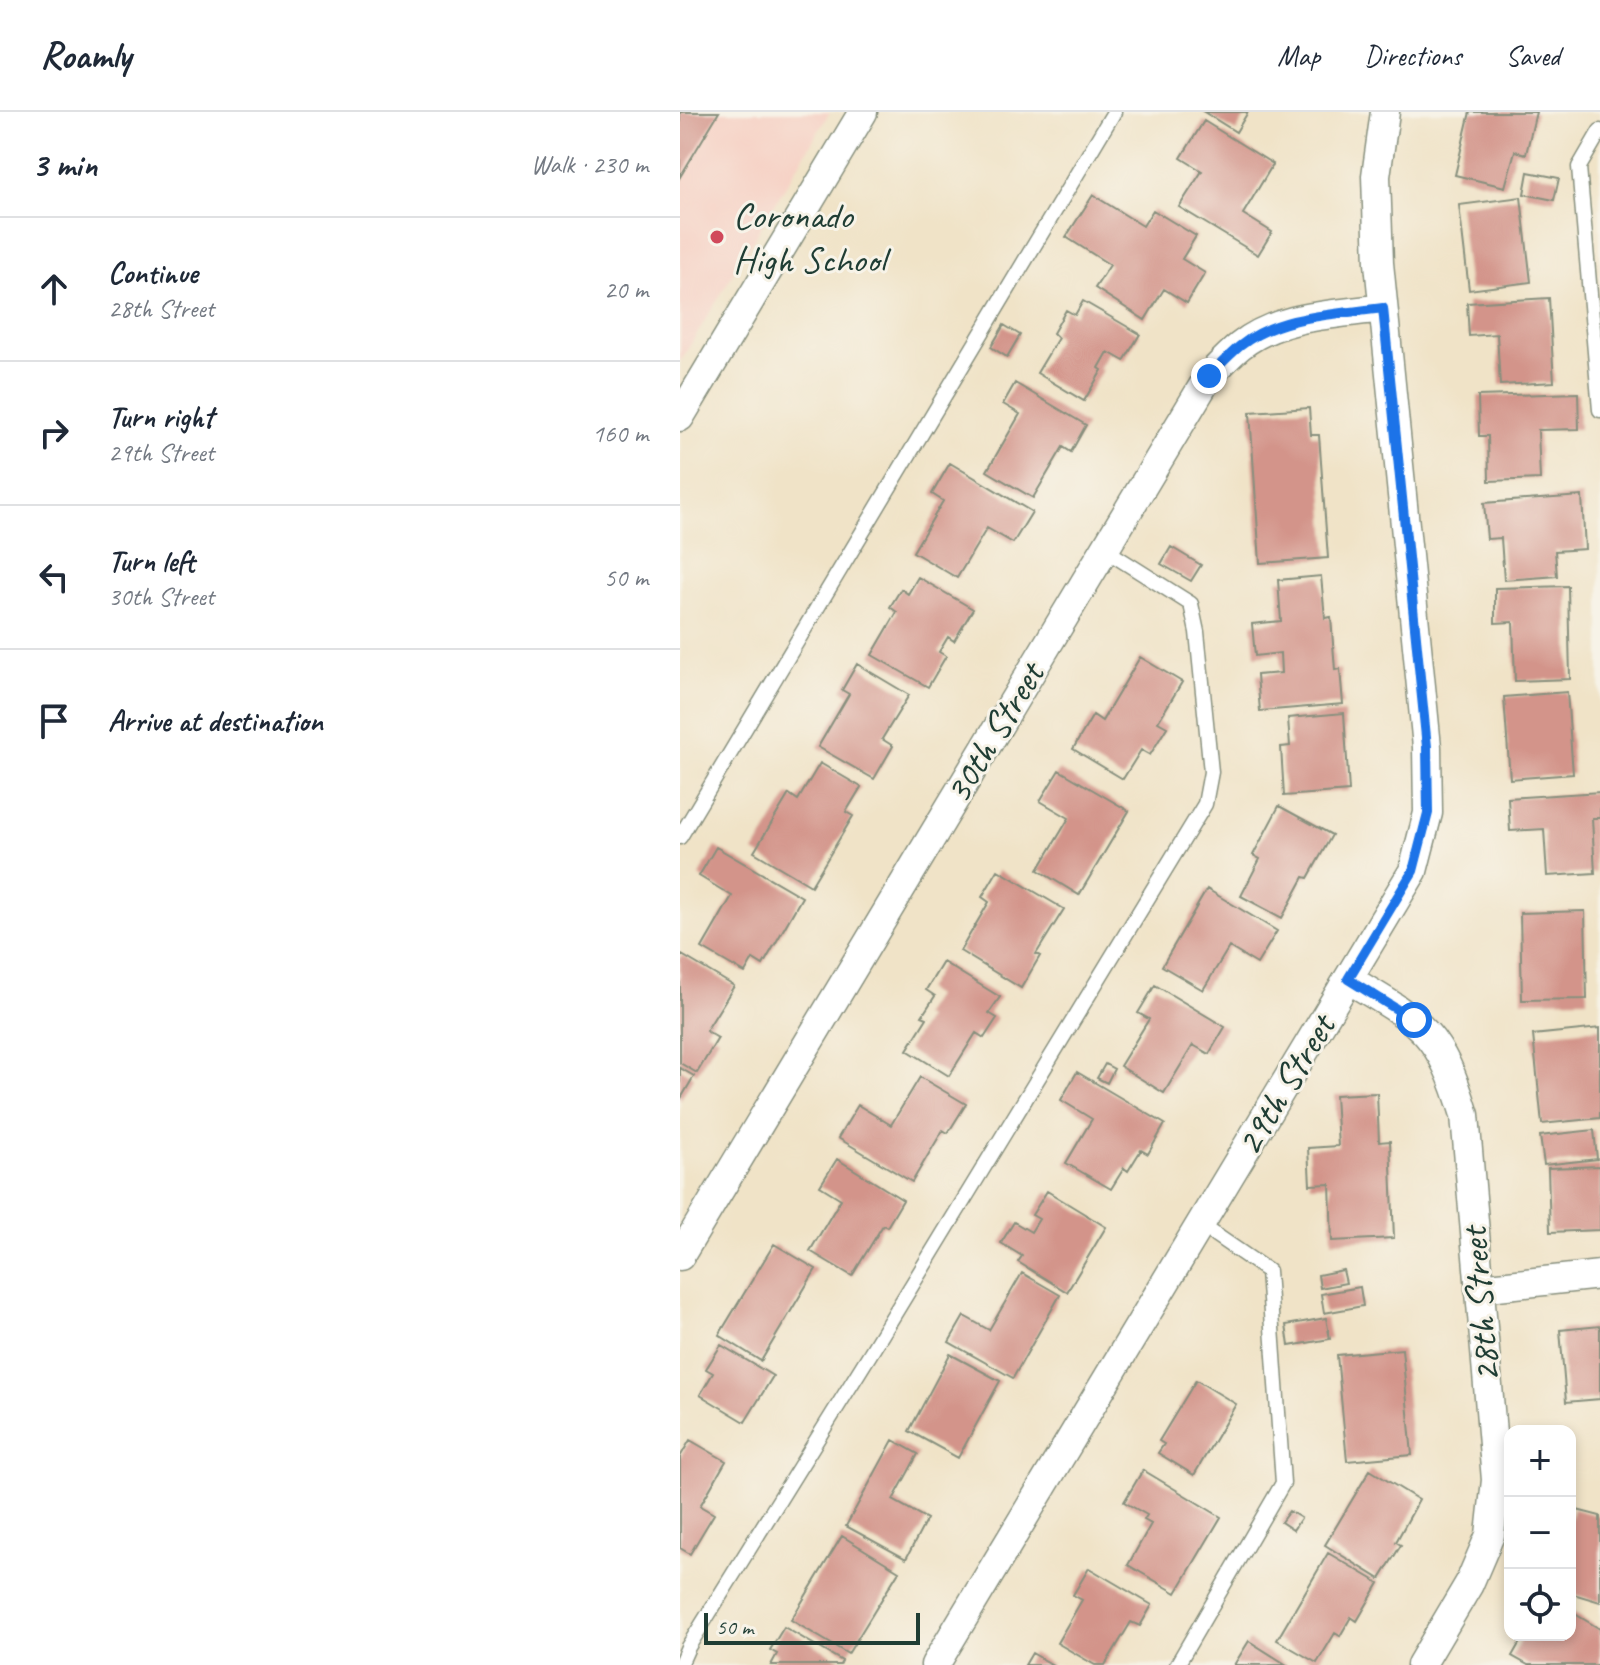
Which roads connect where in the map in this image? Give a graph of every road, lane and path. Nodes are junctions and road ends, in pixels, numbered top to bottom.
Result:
1 (863, 112) edge
2 (1114, 112) edge
3 (1385, 112) edge
4 (1600, 131) edge
5 (1383, 308) junction
6 (1600, 410) edge
7 (680, 417) edge
8 (1104, 549) junction
9 (680, 837) edge
10 (1348, 979) junction
11 (1201, 1225) junction
12 (680, 1256) edge
13 (1600, 1275) edge
14 (1479, 1288) junction
15 (680, 1665) edge
16 (935, 1665) edge
17 (1177, 1665) edge
18 (1421, 1665) edge

1 - 7 street
2 - 9 lane
3 - 5 street, 29th Street
4 - 6 lane
5 - 8 street, 30th Street
5 - 10 street, 29th Street
8 - 12 street, 30th Street
8 - 15 lane
10 - 11 street, 29th Street
10 - 14 street, 28th Street
11 - 16 street, 29th Street
11 - 17 lane
13 - 14 street
14 - 18 street, 28th Street

